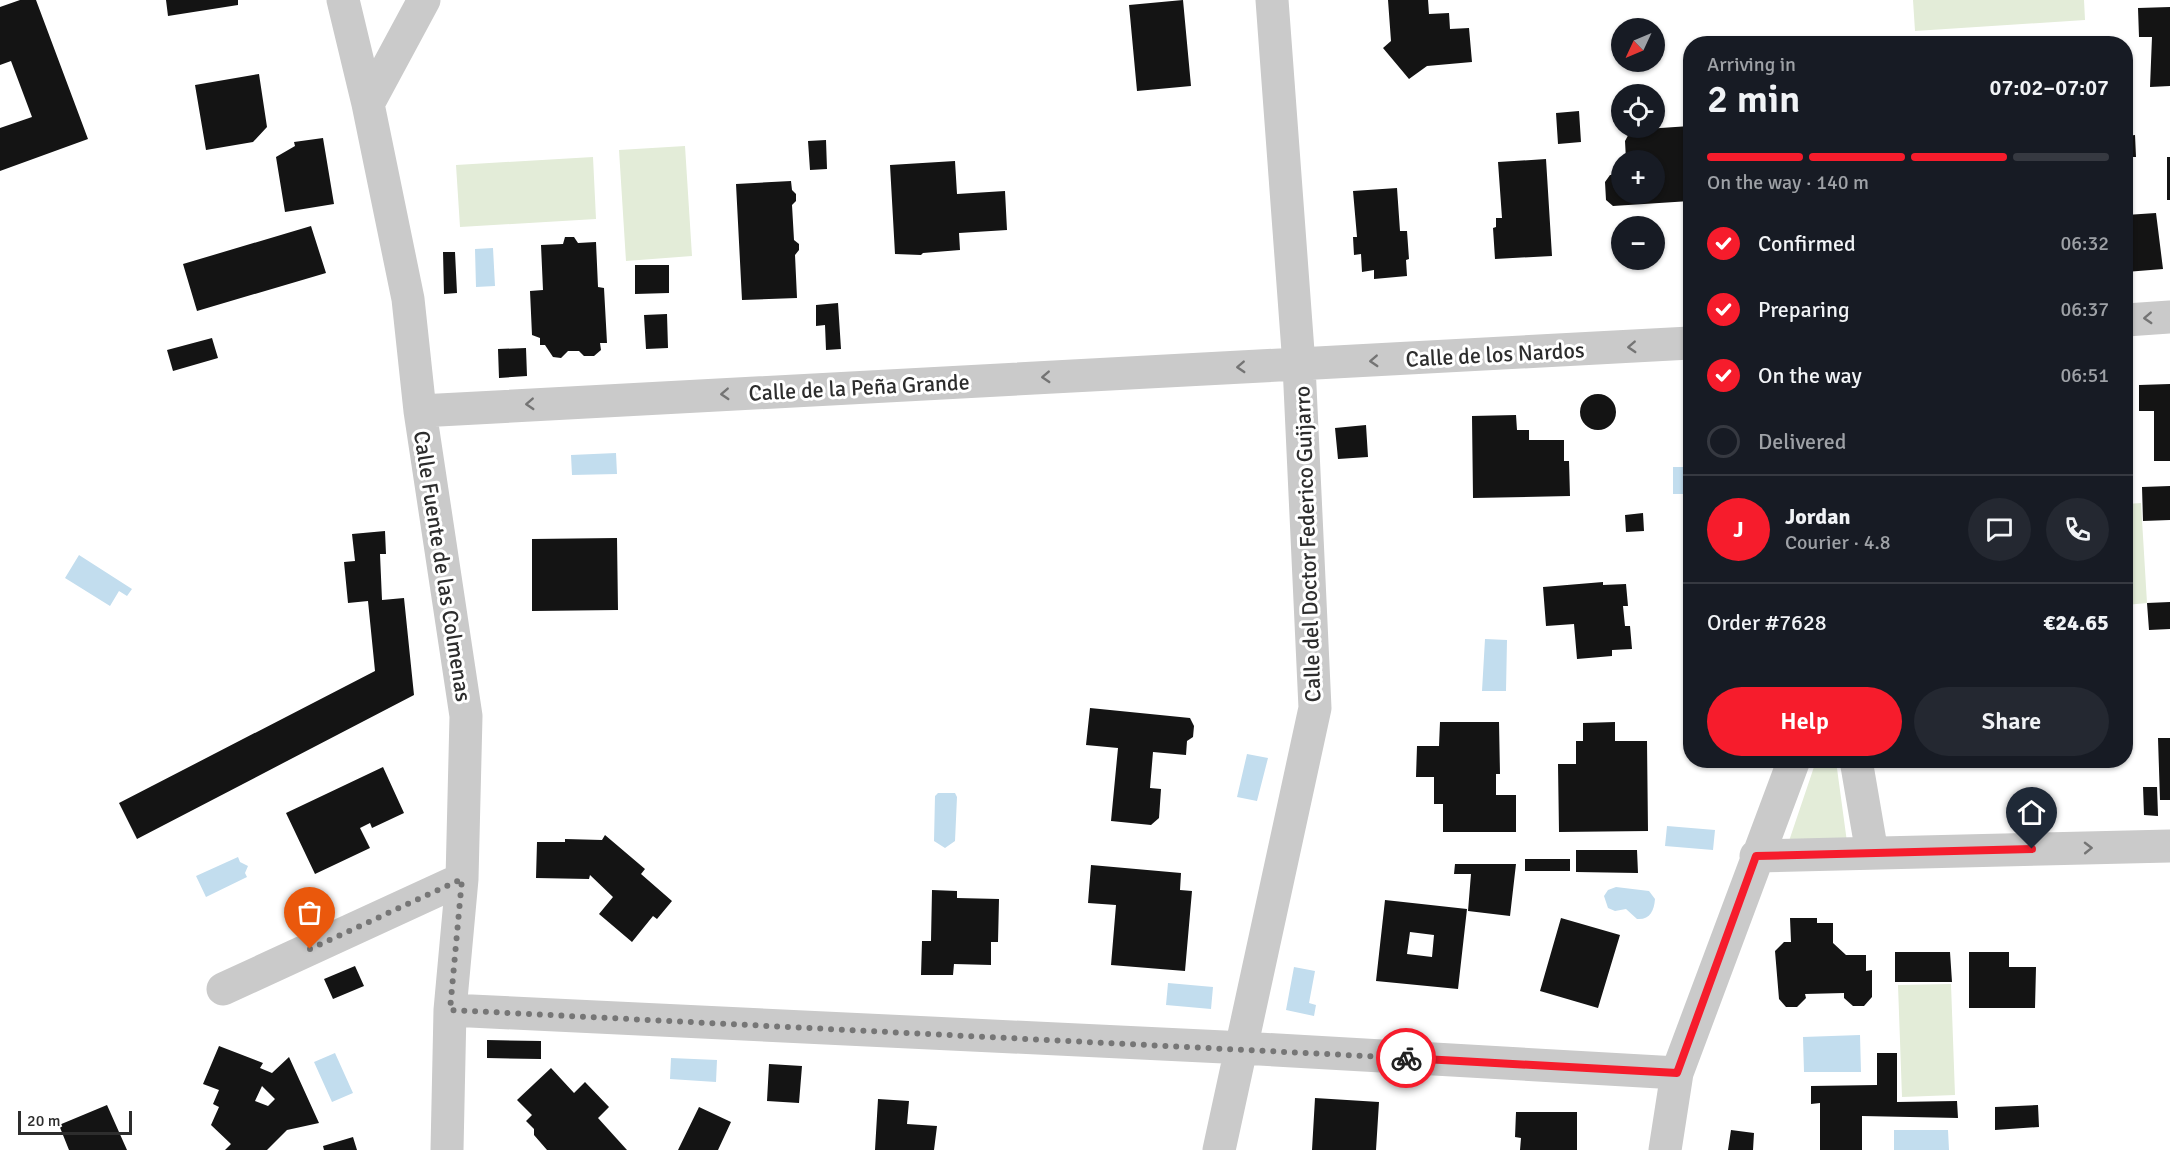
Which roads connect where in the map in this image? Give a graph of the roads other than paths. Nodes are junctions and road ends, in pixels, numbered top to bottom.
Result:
1 (343, 0) edge
2 (424, 0) edge
3 (1272, 0) edge
4 (368, 104) junction
5 (2170, 317) edge
6 (2133, 320) edge
7 (1683, 343) edge
8 (1299, 365) junction
9 (420, 411) junction
10 (1791, 768) edge
11 (1857, 768) edge
12 (2170, 846) edge
13 (1872, 853) junction
14 (1756, 856) junction
15 (462, 879) junction
16 (223, 989) dead end
17 (450, 1010) junction
18 (1240, 1049) junction
19 (1677, 1073) junction
20 (447, 1150) edge
21 (1219, 1150) edge
22 (1665, 1150) edge

1 - 4 street, Calle Fuente de las Colmenas
2 - 4 street
3 - 8 street, Calle del Doctor Federico Guijarro
4 - 9 street, Calle Fuente de las Colmenas
5 -> 6 street
7 -> 8 street, Calle de los Nardos
8 -> 9 street, Calle de la Peña Grande
8 - 18 street, Calle del Doctor Federico Guijarro
9 - 15 street, Calle Fuente de las Colmenas
10 - 14 street
11 - 13 street
13 -> 12 street
13 - 14 street
14 - 19 street
15 - 16 street
15 - 17 street, Calle Fuente de las Colmenas
17 - 18 street
17 - 20 street, Calle Fuente de las Colmenas
18 - 19 street
18 - 21 street, Calle del Doctor Federico Guijarro
19 - 22 street

